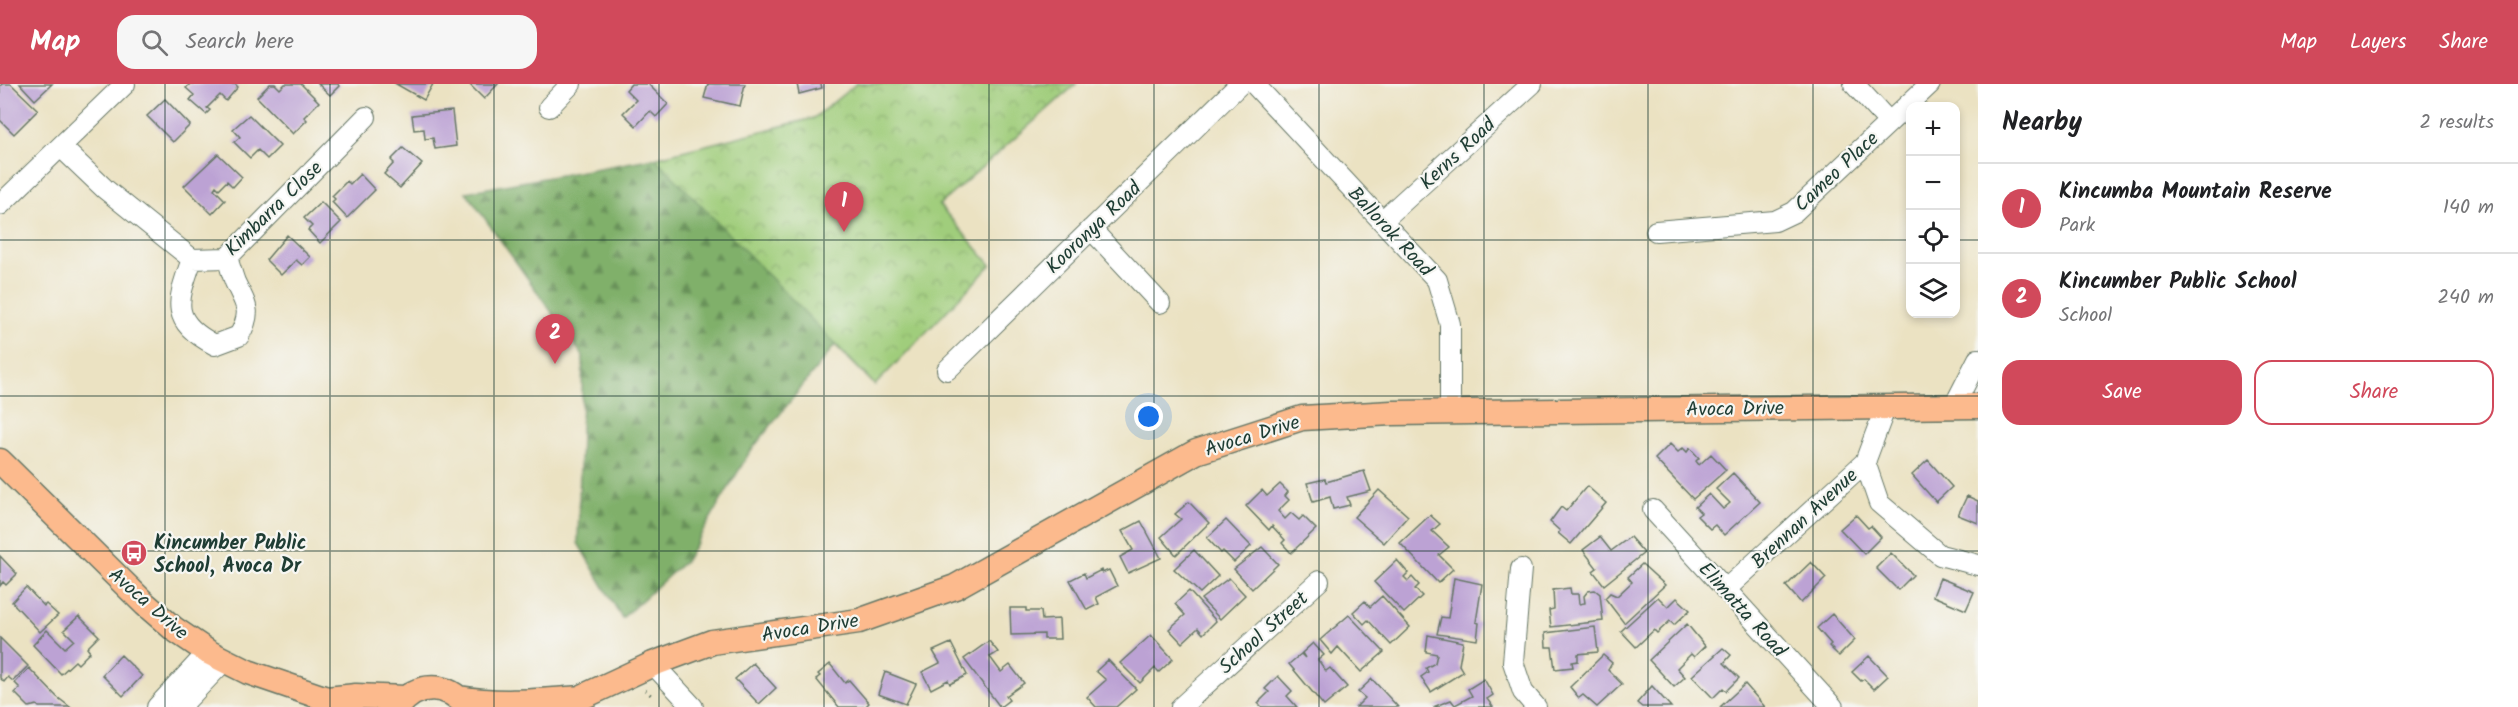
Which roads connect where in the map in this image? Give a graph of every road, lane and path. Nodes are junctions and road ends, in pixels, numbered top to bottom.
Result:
1 (125, 84) edge
2 (571, 84) edge
3 (1240, 84) edge
4 (1254, 84) edge
5 (1532, 84) edge
6 (1854, 84) edge
7 (1930, 84) edge
8 (549, 107) dead end
9 (366, 117) dead end
10 (1889, 122) junction
11 (61, 147) junction
12 (0, 205) edge
13 (1382, 221) junction
14 (1091, 229) junction
15 (1656, 231) dead end
16 (227, 258) junction
17 (192, 259) junction
18 (1160, 303) dead end
19 (1978, 359) edge
20 (947, 370) dead end
21 (1886, 406) junction
22 (1966, 406) edge
23 (1450, 412) junction
24 (0, 461) edge
25 (1865, 462) junction
26 (1653, 510) dead end
27 (1978, 565) edge
28 (1521, 569) dead end
29 (1319, 581) dead end
30 (1725, 590) junction
31 (216, 657) junction
32 (653, 664) junction
33 (463, 702) edge
34 (334, 703) edge
35 (401, 703) edge
36 (574, 703) edge
37 (157, 707) edge
38 (180, 707) edge
39 (693, 707) edge
40 (1181, 707) edge
41 (1536, 707) edge
42 (1833, 707) edge

1 - 11 street
2 - 8 street
3 - 14 street, Kooronya Road
4 - 13 street, Ballorok Road
5 - 13 street, Kerns Road
6 - 10 street
7 - 10 street, Cameo Place
9 - 16 street, Kimbarra Close
10 - 15 street, Cameo Place
11 - 12 street
11 - 17 street
13 - 23 street, Ballorok Road
14 - 18 street
14 - 20 street, Kooronya Road
16 - 17 street, Kimbarra Close
16 - 17 street
19 - 22 street
21 - 22 main road, Avoca Drive
21 - 23 main road, Avoca Drive
21 - 25 street, Brennan Avenue
23 - 32 main road, Avoca Drive
24 - 31 main road, Avoca Drive
25 - 27 street
25 - 30 street, Brennan Avenue
26 - 30 street, Elimatta Road
28 - 41 street
29 - 40 street, School Street
30 - 42 street, Elimatta Road
31 - 34 main road, Avoca Drive
31 - 37 street
31 - 38 street
32 - 36 main road, Avoca Drive
32 - 39 street
33 - 35 main road, Avoca Drive
33 - 36 main road, Avoca Drive
34 - 35 main road, Avoca Drive

